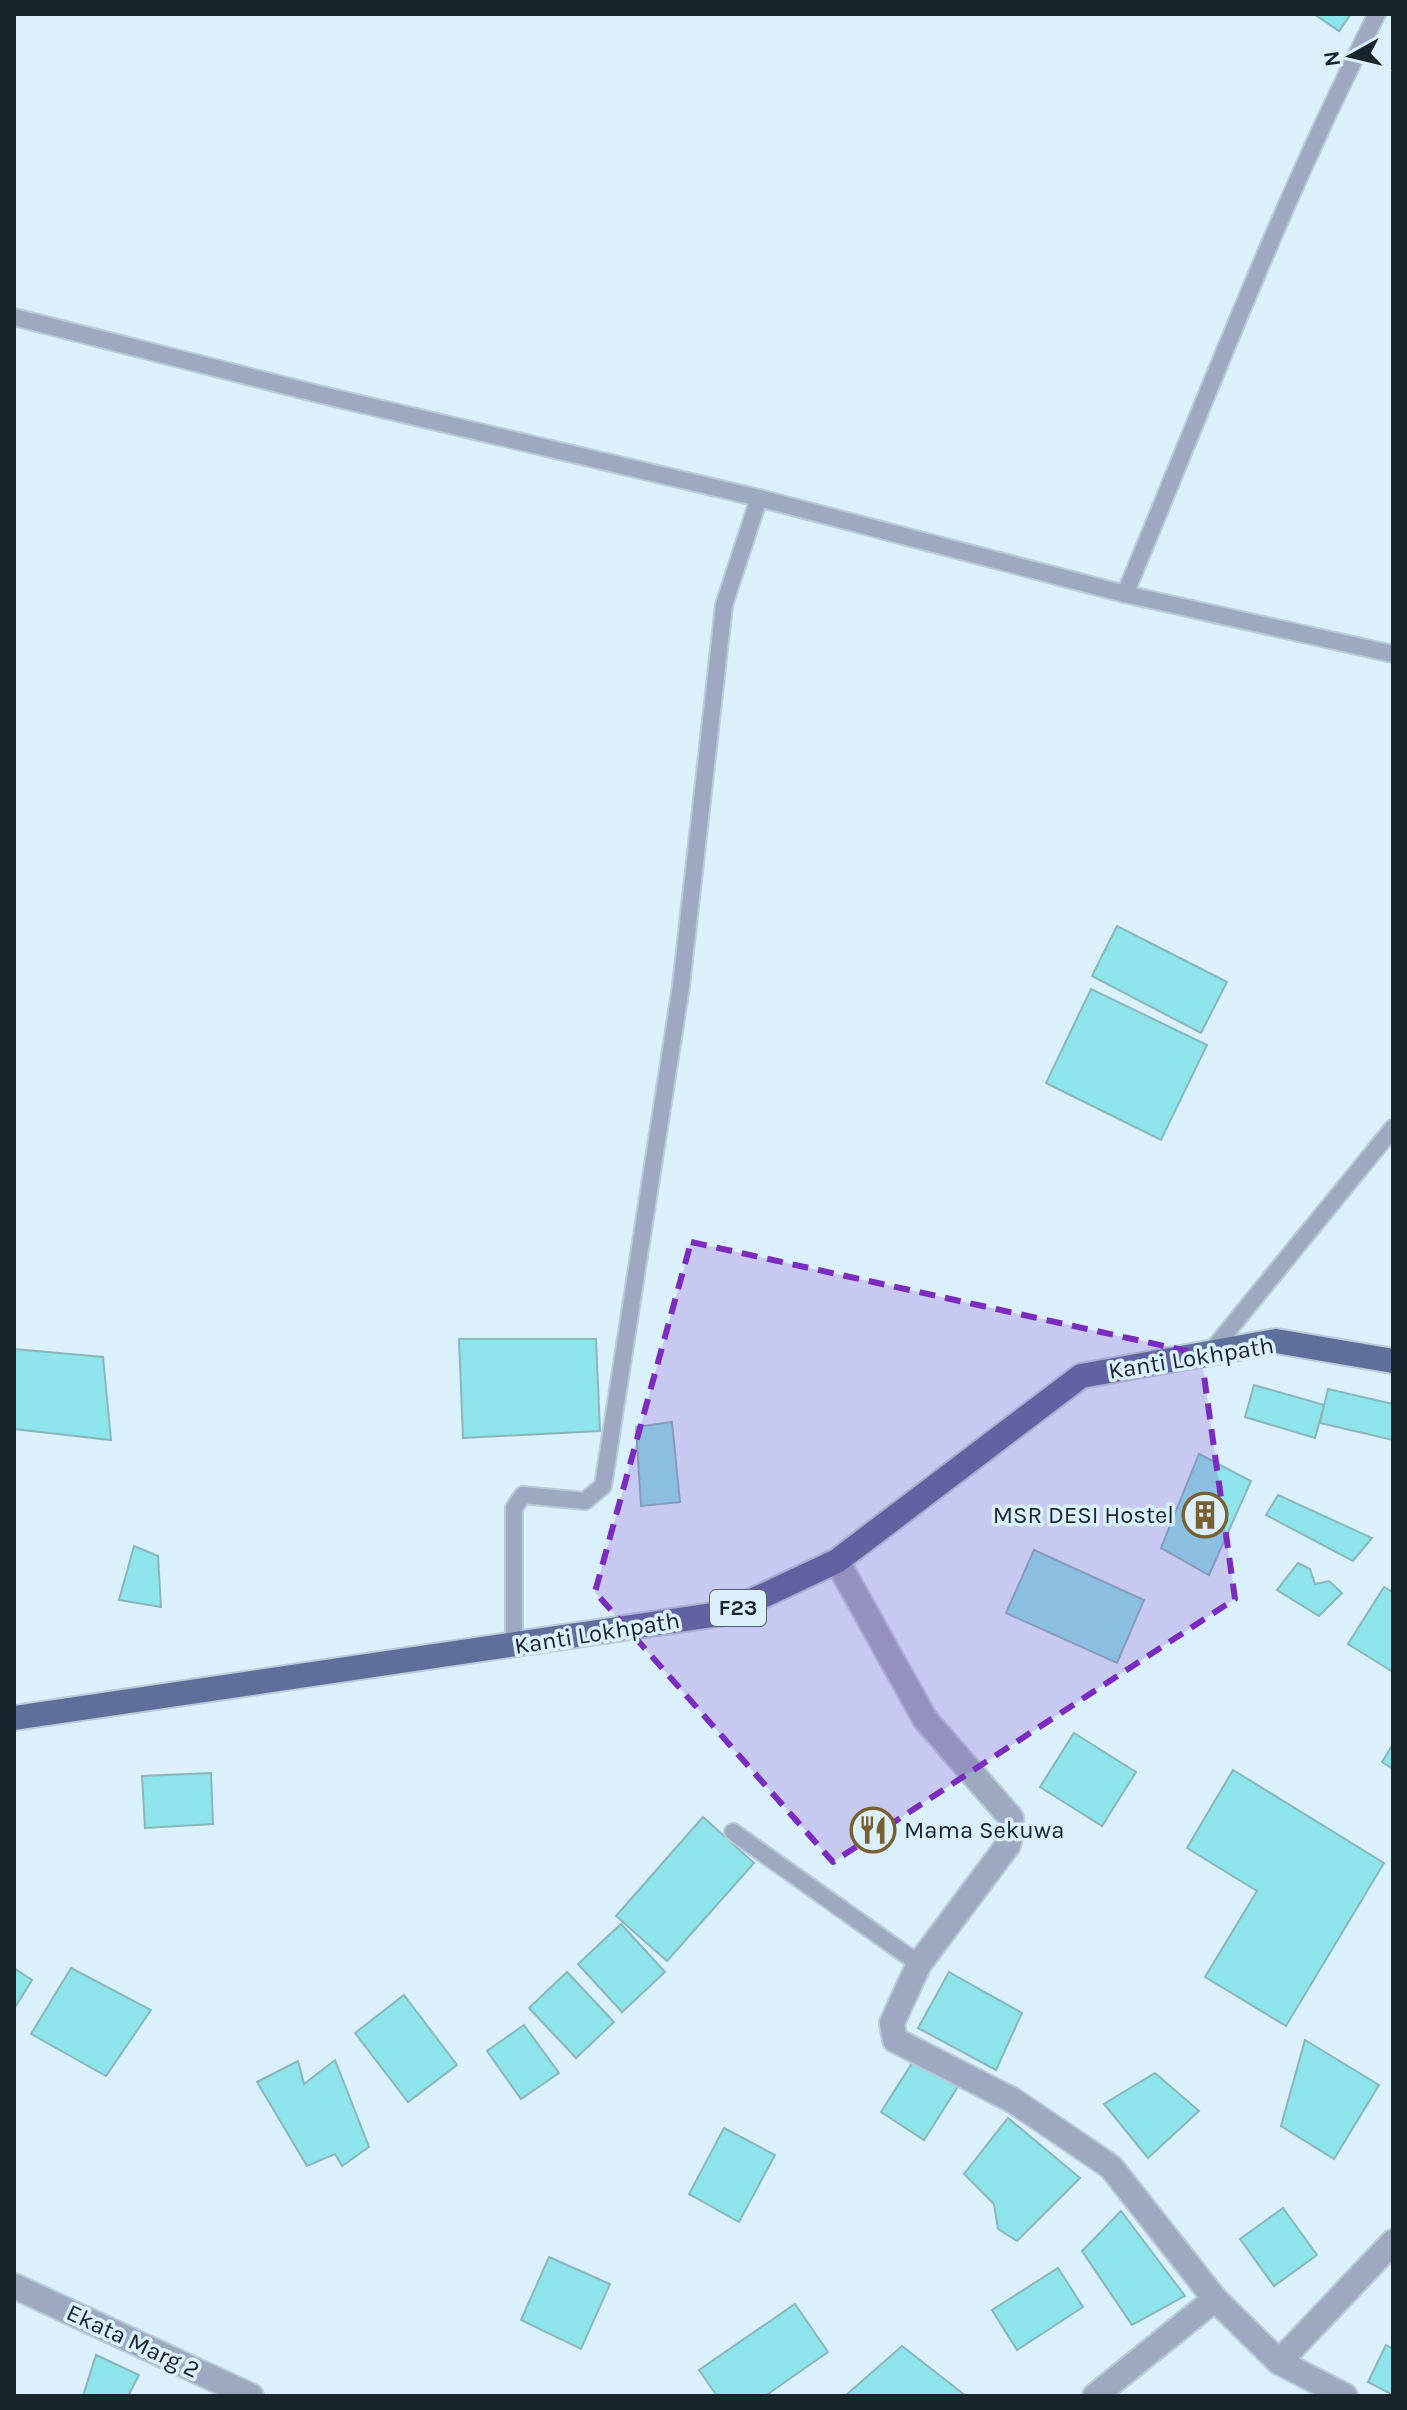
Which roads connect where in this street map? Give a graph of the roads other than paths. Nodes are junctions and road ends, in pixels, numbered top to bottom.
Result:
1 (1377, 14) edge
2 (14, 317) edge
3 (759, 498) junction
4 (1125, 594) junction
5 (1393, 654) edge
6 (1393, 1128) edge
7 (1208, 1355) junction
8 (1393, 1361) edge
9 (837, 1561) junction
10 (514, 1646) junction
11 (14, 1718) edge
12 (733, 1832) dead end
13 (919, 1964) junction
14 (1393, 2242) edge
15 (14, 2286) edge
16 (1215, 2299) junction
17 (1279, 2362) junction
18 (251, 2396) edge
19 (1095, 2396) edge
20 (1345, 2396) edge

1 - 4 lane
2 - 3 lane
3 - 4 lane
3 - 10 lane
4 - 5 lane
6 - 7 lane
7 - 8 main road, Kanti Lokhpath / F23
7 - 9 main road, Kanti Lokhpath / F23
9 - 10 main road, Kanti Lokhpath / F23
9 - 13 street
10 - 11 main road, Kanti Lokhpath / F23
12 - 13 lane
13 - 16 street
14 - 17 street
15 - 18 street, Ekata Marg 2
16 - 17 street
16 - 19 street
17 - 20 street

